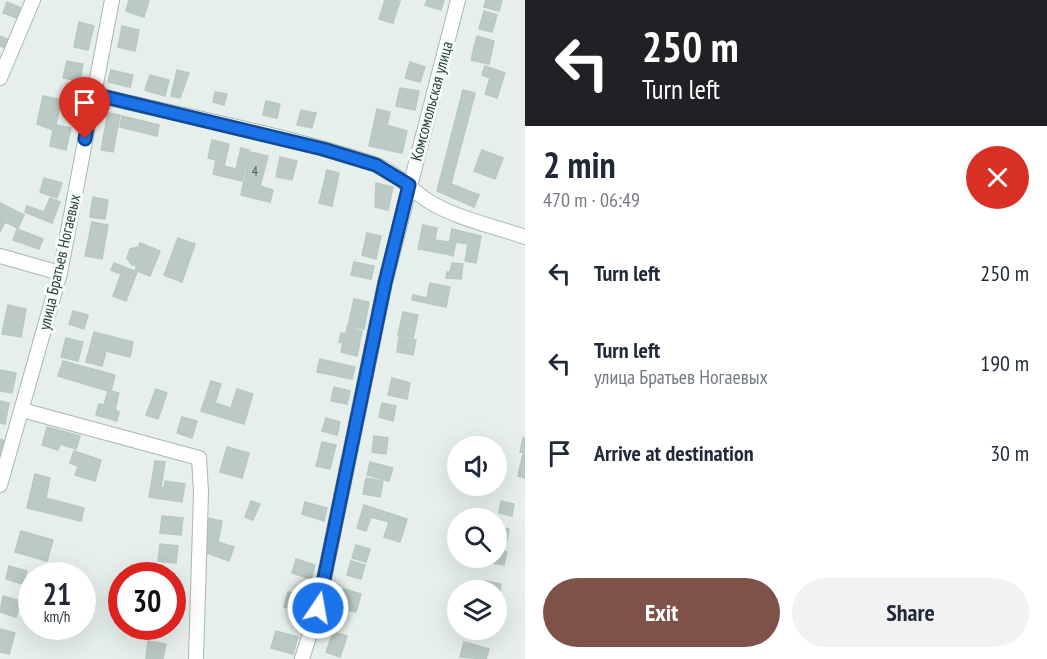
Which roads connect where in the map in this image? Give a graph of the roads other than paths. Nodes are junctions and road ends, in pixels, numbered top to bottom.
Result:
1 (33, 0) edge
2 (112, 0) edge
3 (458, 0) edge
4 (0, 78) edge
5 (93, 94) junction
6 (409, 185) junction
7 (525, 237) edge
8 (0, 256) edge
9 (60, 273) junction
10 (22, 410) junction
11 (0, 485) edge
12 (196, 659) edge
13 (302, 659) edge

1 - 4 street
2 - 5 street, улица Братьев Ногаевых
3 - 6 street, Комсомольская улица
5 - 6 street
5 - 9 street, улица Братьев Ногаевых
6 - 7 street
6 - 13 street, Комсомольская улица
8 - 9 street
9 - 10 street, улица Братьев Ногаевых
10 - 11 street, улица Братьев Ногаевых
10 - 12 street

